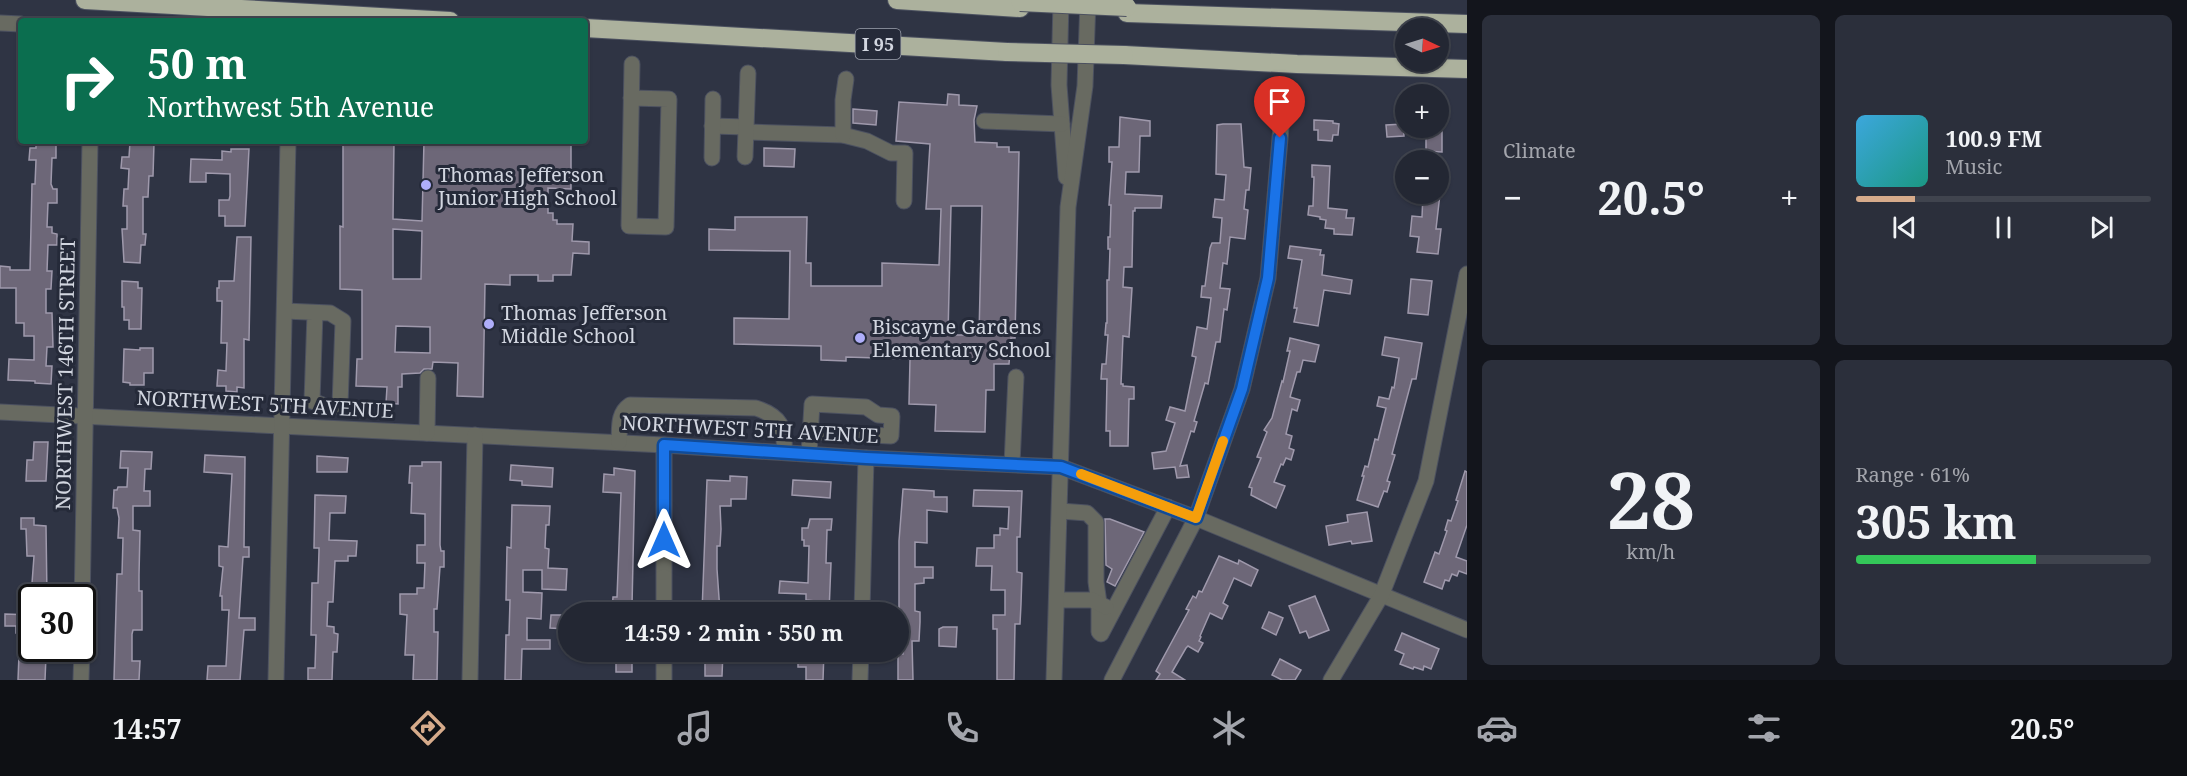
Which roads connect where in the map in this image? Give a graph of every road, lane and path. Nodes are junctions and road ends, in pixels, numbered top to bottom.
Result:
1 (85, 0) edge
2 (897, 0) edge
3 (987, 0) edge
4 (1060, 0) edge
5 (1088, 0) edge
6 (1020, 5) junction
7 (1127, 10) junction
8 (398, 18) edge
9 (1467, 19) edge
10 (0, 23) edge
11 (18, 24) edge
12 (1467, 24) edge
13 (588, 28) edge
14 (632, 64) dead end
15 (1467, 69) edge
16 (747, 74) dead end
17 (846, 79) dead end
18 (1059, 85) junction
19 (1085, 86) junction
20 (1284, 92) dead end
21 (631, 98) junction
22 (713, 99) dead end
23 (984, 121) dead end
24 (1062, 124) junction
25 (712, 126) junction
26 (746, 129) junction
27 (843, 135) junction
28 (90, 144) edge
29 (288, 144) edge
30 (746, 157) dead end
31 (712, 158) dead end
32 (904, 201) dead end
33 (1068, 207) junction
34 (1467, 274) edge
35 (285, 311) junction
36 (315, 313) junction
37 (1016, 376) dead end
38 (428, 378) dead end
39 (0, 412) edge
40 (86, 416) junction
41 (283, 427) junction
42 (810, 432) junction
43 (427, 433) junction
44 (475, 435) junction
45 (619, 442) junction
46 (664, 445) junction
47 (784, 452) junction
48 (809, 454) junction
49 (866, 458) junction
50 (1012, 464) junction
51 (1061, 467) junction
52 (1168, 507) junction
53 (1060, 511) junction
54 (1196, 518) junction
55 (82, 584) edge
56 (1381, 596) junction
57 (1057, 600) junction
58 (664, 602) edge
59 (862, 602) edge
60 (1099, 603) junction
61 (1114, 611) junction
62 (1467, 630) edge
63 (82, 662) edge
64 (664, 662) edge
65 (861, 662) edge
66 (81, 680) edge
67 (276, 680) edge
68 (470, 680) edge
69 (664, 680) edge
70 (860, 680) edge
71 (1054, 680) edge
72 (1112, 680) edge
73 (1331, 680) edge

1 - 8 highway
2 - 6 highway
3 - 6 highway
4 - 18 street
5 - 19 street
6 - 7 highway, bridge
7 - 9 highway
7 - 12 highway
10 - 11 street
13 - 15 highway, I 95, bridge
14 - 21 street
16 - 26 street
17 - 27 street
18 - 19 street
18 - 24 street
19 - 33 street
20 - 54 street
21 - 21 street
22 - 25 street
23 - 24 street
24 - 33 street
25 - 26 street
25 - 31 street
26 - 27 street
26 - 30 street
27 - 32 street
28 - 40 street, NORTHWEST 146TH STREET
29 - 35 street
33 - 51 street
34 - 56 street
35 - 36 street
35 - 41 street
36 - 36 street
37 - 50 street
38 - 43 street
39 - 40 street, NORTHWEST 5TH AVENUE
40 - 41 street, NORTHWEST 5TH AVENUE
40 - 55 street, NORTHWEST 146TH STREET
41 - 43 street, NORTHWEST 5TH AVENUE
41 - 67 street
42 - 42 street
42 - 48 street
43 - 44 street, NORTHWEST 5TH AVENUE
44 - 45 street, NORTHWEST 5TH AVENUE
44 - 68 street
45 - 46 street, NORTHWEST 5TH AVENUE
45 - 47 street
46 - 47 street, NORTHWEST 5TH AVENUE
46 - 58 street
47 - 48 street, NORTHWEST 5TH AVENUE
48 - 49 street, NORTHWEST 5TH AVENUE
49 - 50 street, NORTHWEST 5TH AVENUE
49 - 59 street
50 - 51 street, NORTHWEST 5TH AVENUE
51 - 52 street, NORTHWEST 5TH AVENUE
51 - 53 street
52 - 54 street, NORTHWEST 5TH AVENUE
52 - 61 street
53 - 57 street
53 - 60 street
54 - 56 street, NORTHWEST 5TH AVENUE
54 - 72 street
56 - 62 street, NORTHWEST 5TH AVENUE
56 - 73 street
57 - 60 street
57 - 71 street
60 - 61 street
60 - 61 street
63 - 66 street
64 - 69 street
65 - 70 street

